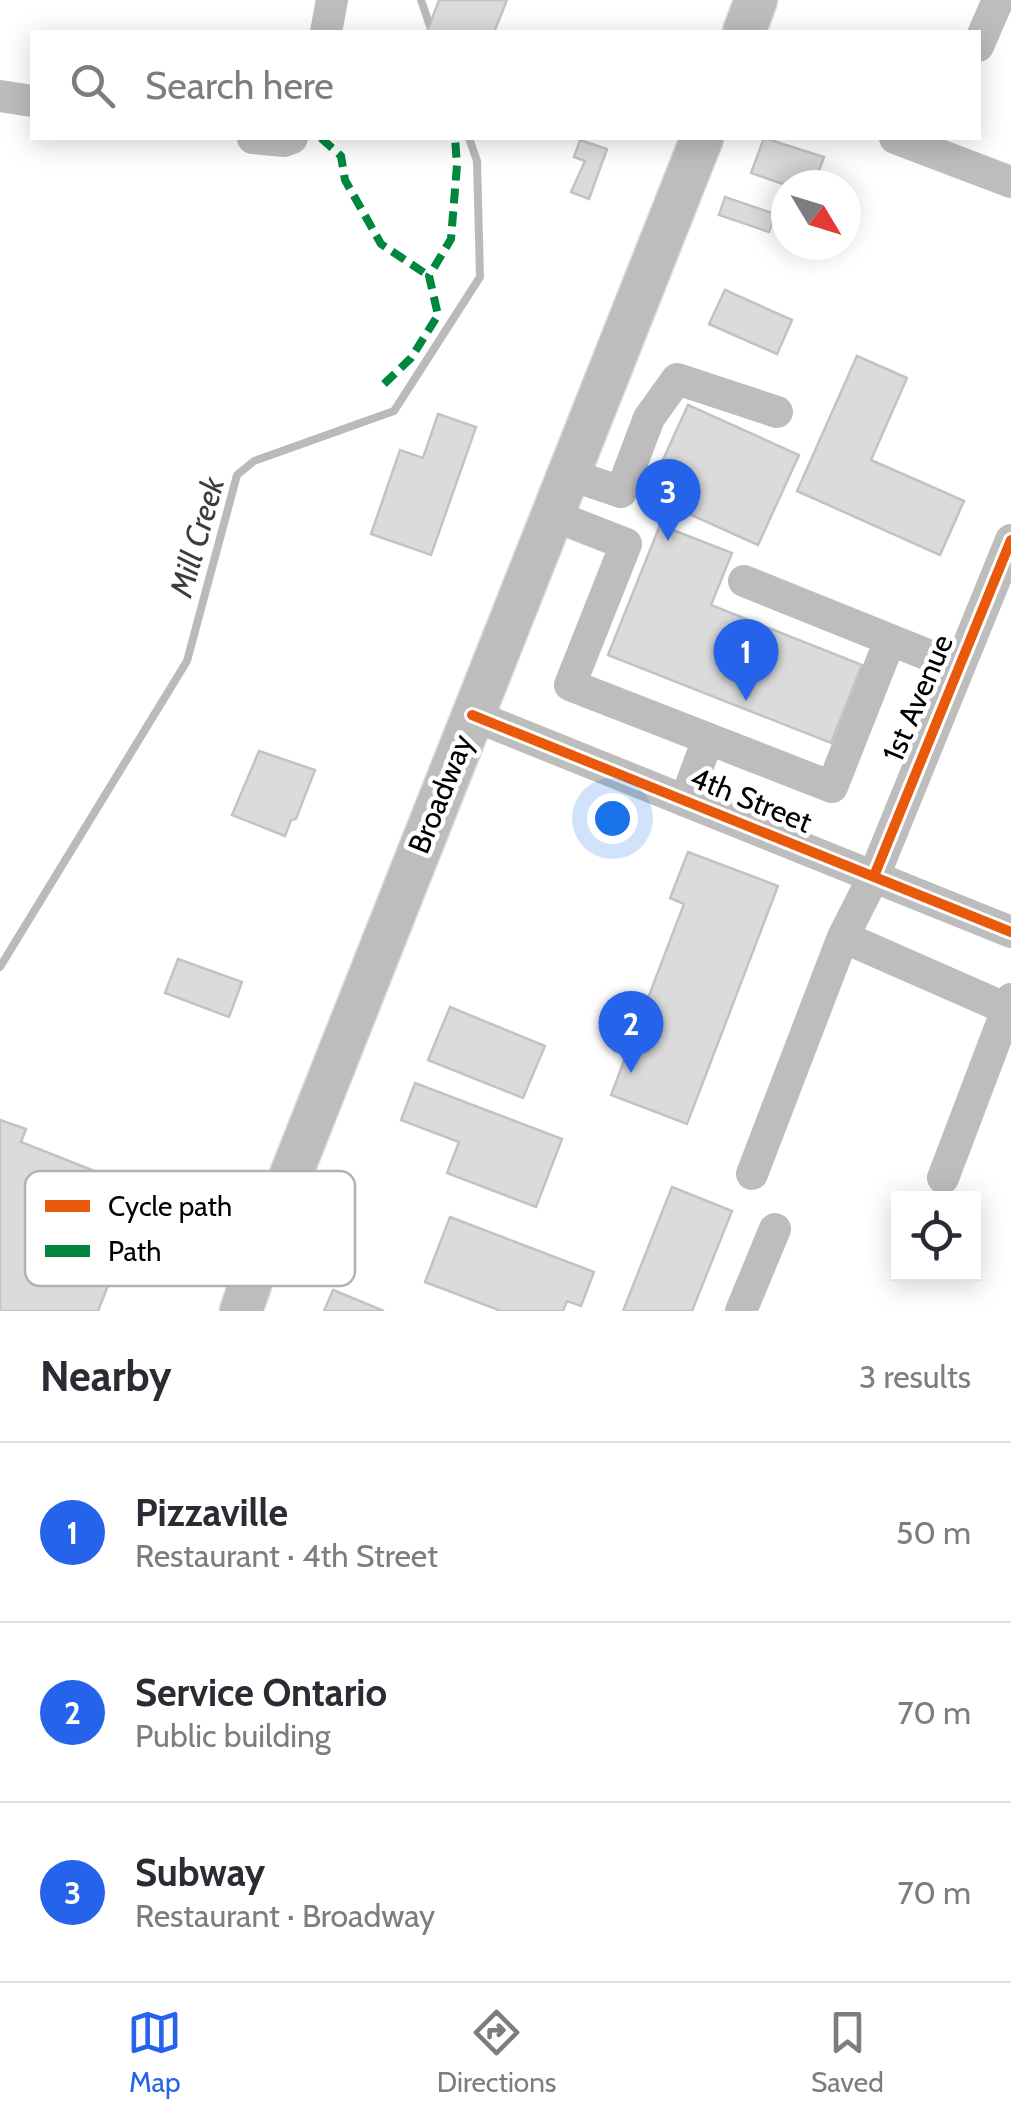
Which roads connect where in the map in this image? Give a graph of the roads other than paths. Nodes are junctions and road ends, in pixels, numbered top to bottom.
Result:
1 (332, 0) edge
2 (756, 0) edge
3 (998, 0) edge
4 (326, 30) edge
5 (745, 30) edge
6 (981, 39) edge
7 (0, 96) edge
8 (30, 101) edge
9 (701, 140) edge
10 (907, 140) edge
11 (936, 145) edge
12 (1011, 182) edge
13 (598, 400) junction
14 (777, 412) dead end
15 (649, 418) junction
16 (568, 474) junction
17 (552, 515) junction
18 (1011, 540) edge
19 (744, 582) dead end
20 (890, 640) junction
21 (958, 667) junction
22 (472, 715) junction
23 (708, 739) junction
24 (685, 801) junction
25 (874, 876) junction
26 (1011, 932) edge
27 (843, 937) junction
28 (1009, 1004) edge
29 (296, 1171) edge
30 (752, 1174) dead end
31 (943, 1178) dead end
32 (775, 1229) dead end
33 (742, 1311) edge

1 - 4 street
2 - 5 main road
3 - 6 street
7 - 8 street
9 - 13 main road, Broadway
10 - 11 street
11 - 12 street
13 - 15 street
13 - 16 main road, Broadway
14 - 15 street
15 - 16 street
16 - 17 main road, Broadway
17 - 22 main road, Broadway
17 - 23 street
18 - 21 street, 1st Avenue
19 - 20 street
20 - 21 street
20 - 23 street
21 - 25 street, 1st Avenue
22 - 24 street, 4th Street
22 - 29 main road, Broadway
23 - 24 street
24 - 25 street, 4th Street
25 - 26 street, 4th Street
25 - 27 street, 1st Avenue
27 - 28 street
27 - 30 street, 1st Avenue
28 - 31 street
32 - 33 street

